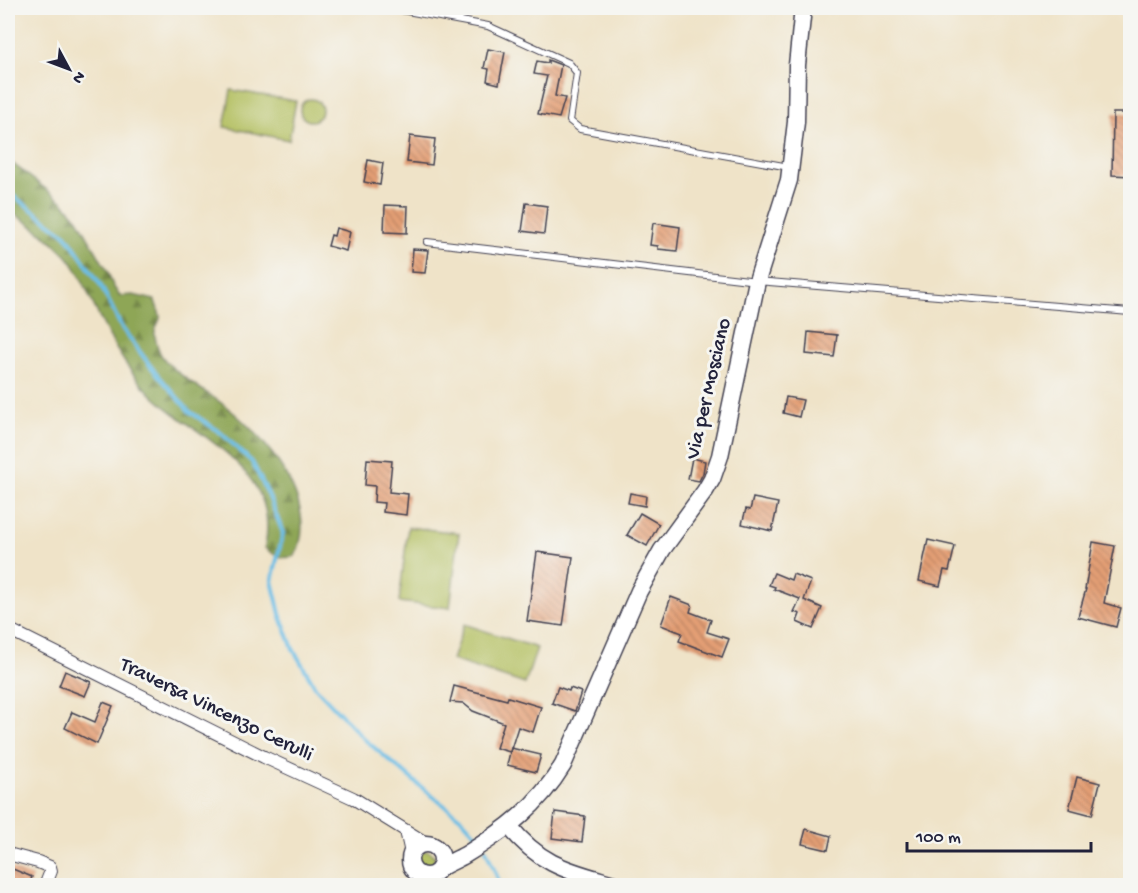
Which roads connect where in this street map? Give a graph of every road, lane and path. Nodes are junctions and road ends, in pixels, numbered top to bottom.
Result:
1 (391, 8) edge
2 (803, 8) edge
3 (790, 168) junction
4 (427, 242) dead end
5 (757, 281) junction
6 (1131, 312) edge
7 (8, 629) edge
8 (509, 826) junction
9 (406, 831) junction
10 (432, 846) junction
11 (471, 851) junction
12 (8, 854) edge
13 (411, 859) junction
14 (427, 876) edge
15 (45, 885) edge
16 (408, 885) edge
17 (621, 885) edge

1 - 3 lane
2 - 3 main road, Via per Mosciano
3 - 5 main road, Via per Mosciano
4 - 5 lane
5 - 6 lane
5 - 8 main road, Via per Mosciano
7 - 9 street, Traversa Vincenzo Cerulli
8 - 11 main road, Via per Mosciano
8 - 17 main road
9 - 10 street, Traversa Vincenzo Cerulli
9 - 13 street
10 - 11 main road
10 - 13 main road
10 - 14 main road
11 - 14 main road, Via per Mosciano
12 - 15 street
13 - 14 main road
13 - 16 main road

